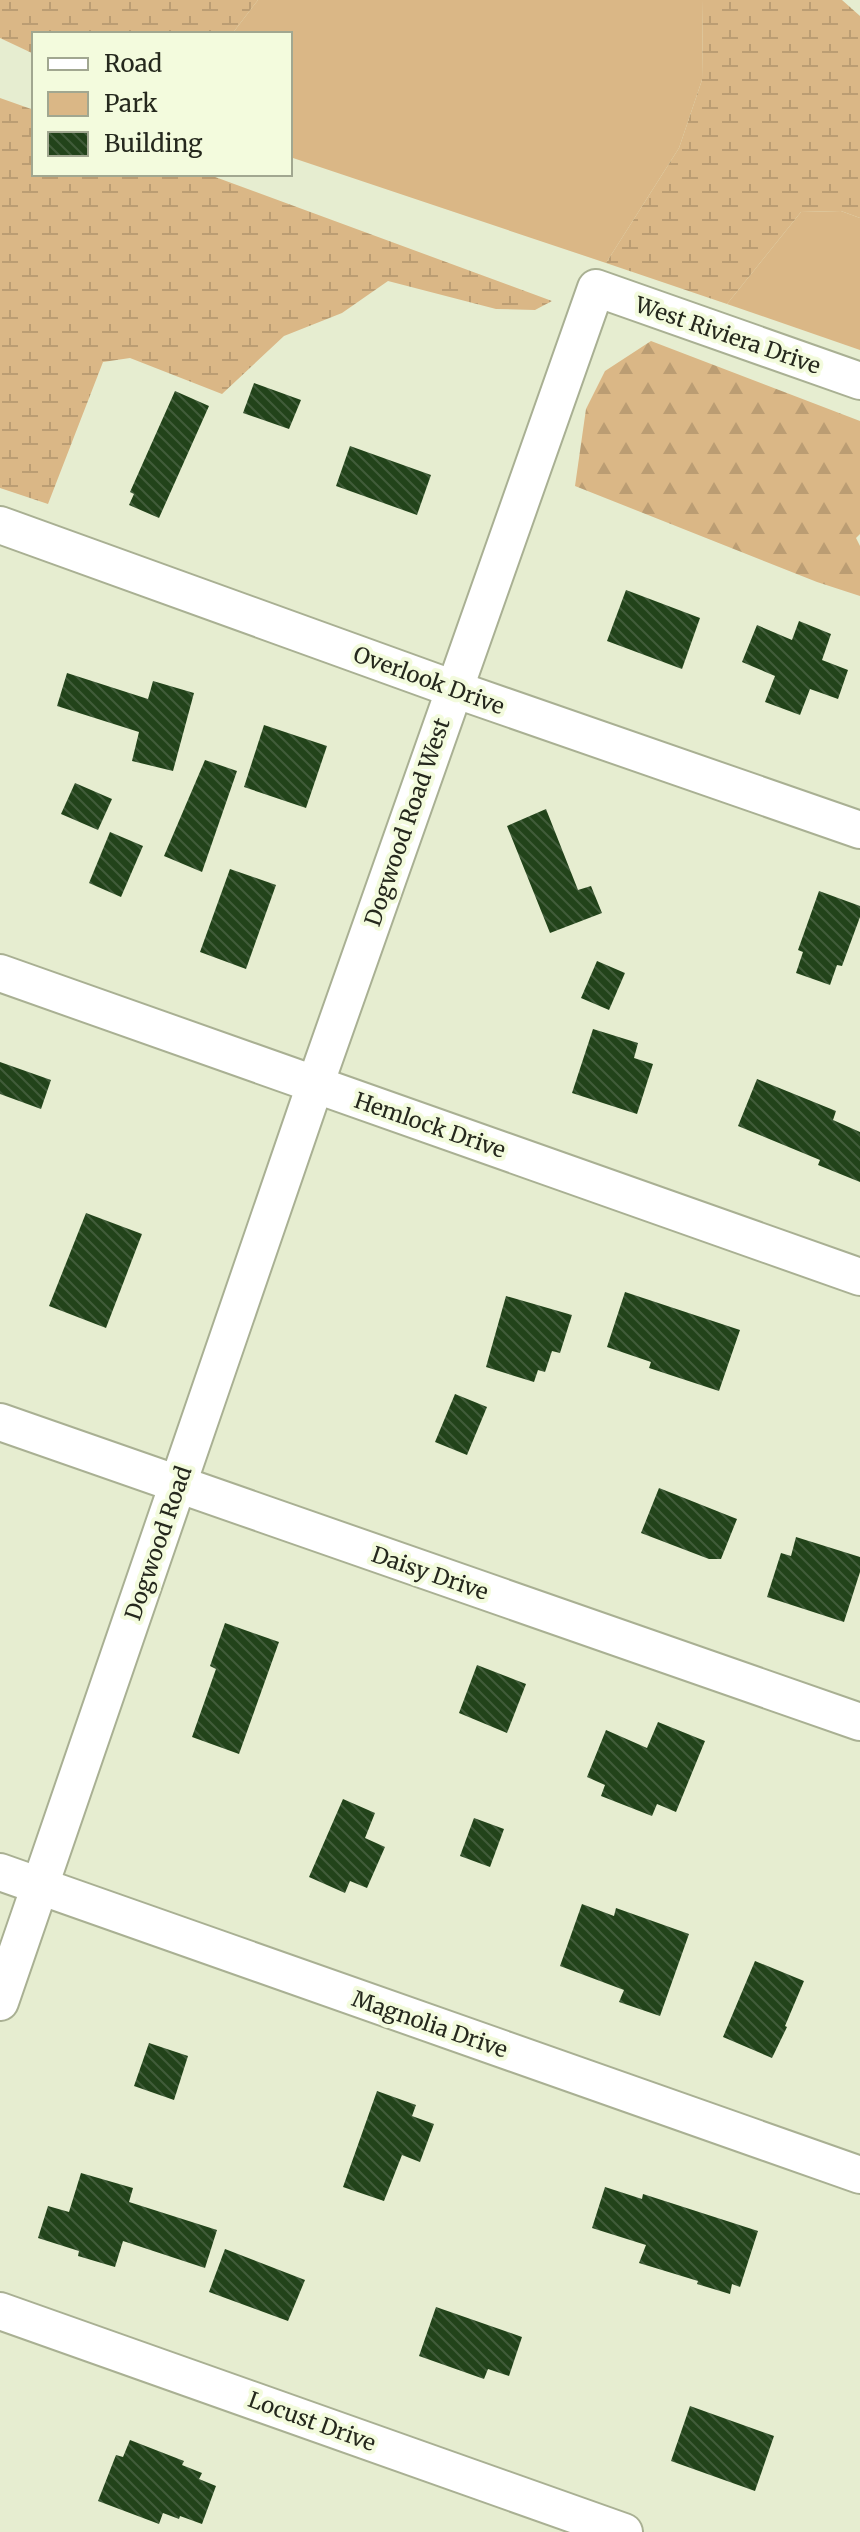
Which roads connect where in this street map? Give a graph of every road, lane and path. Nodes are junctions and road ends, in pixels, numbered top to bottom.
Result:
1 (596, 288) joint
2 (860, 381) edge
3 (0, 525) edge
4 (454, 689) junction
5 (860, 830) edge
6 (0, 973) edge
7 (315, 1085) junction
8 (860, 1277) edge
9 (0, 1422) edge
10 (178, 1485) junction
11 (860, 1722) edge
12 (0, 1872) edge
13 (39, 1886) junction
14 (0, 2002) edge
15 (860, 2175) edge
16 (0, 2311) edge
17 (624, 2532) edge

1 - 2 street, West Riviera Drive
1 - 4 street, Dogwood Road West
3 - 4 street, Overlook Drive
4 - 5 street, Overlook Drive
4 - 7 street, Dogwood Road West
6 - 7 street, Hemlock Drive
7 - 8 street, Hemlock Drive
7 - 10 street, Dogwood Road
9 - 10 street, Daisy Drive
10 - 11 street, Daisy Drive
10 - 13 street, Dogwood Road
12 - 13 street, Magnolia Drive
13 - 14 street, Dogwood Road
13 - 15 street, Magnolia Drive
16 - 17 street, Locust Drive

